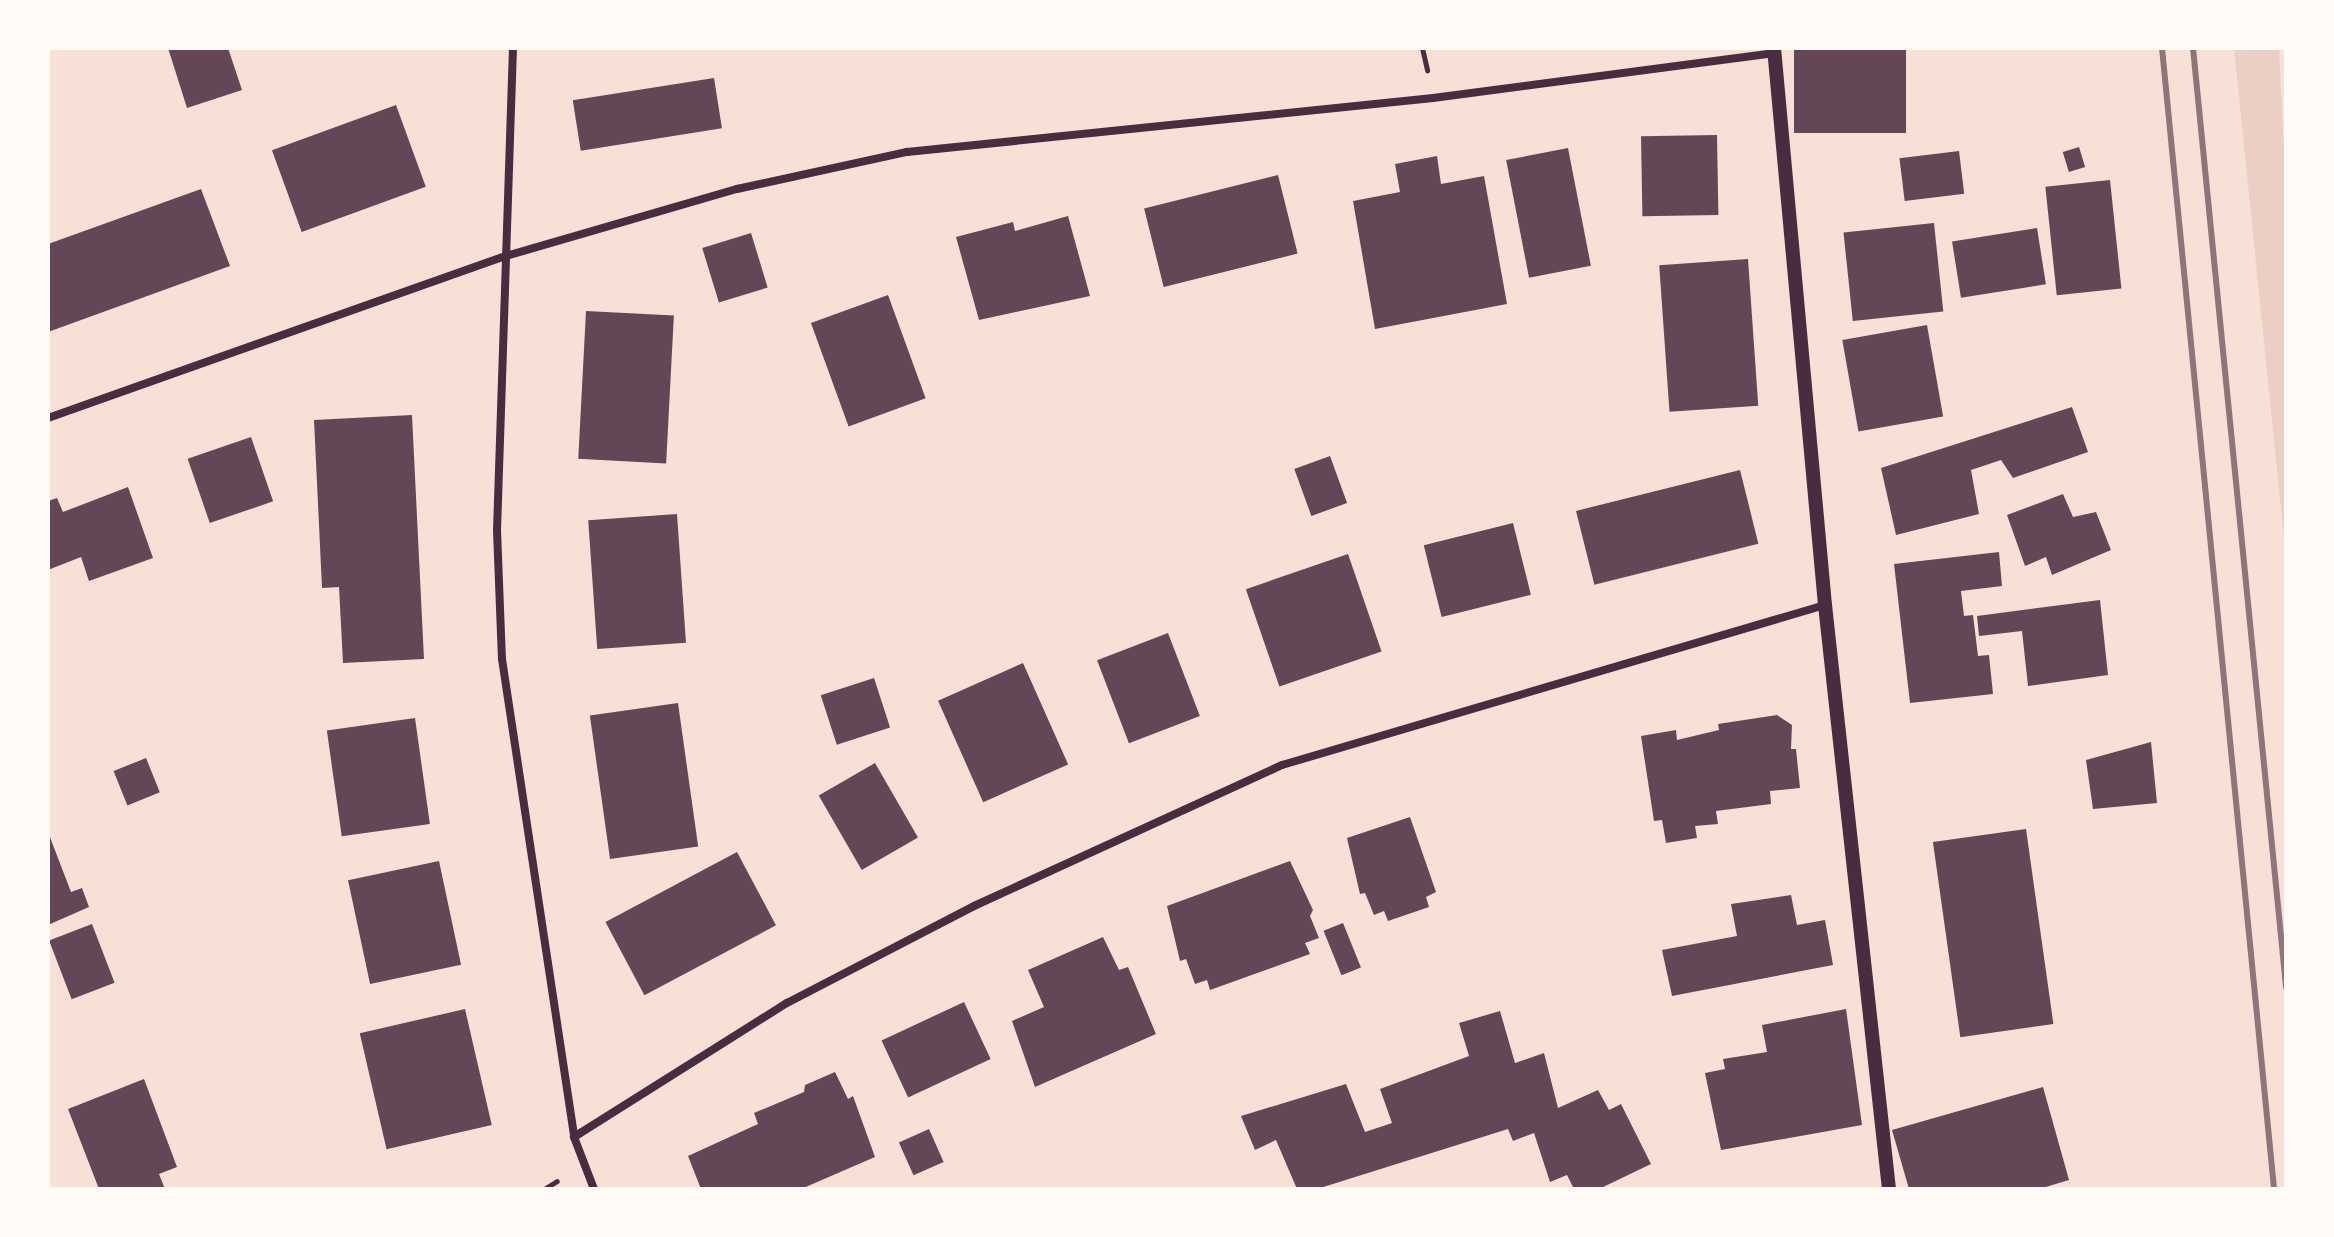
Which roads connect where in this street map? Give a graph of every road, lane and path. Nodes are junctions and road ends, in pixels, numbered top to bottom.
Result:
1 (513, 48) edge
2 (1774, 51) edge
3 (506, 256) junction
4 (48, 418) edge
5 (1825, 605) junction
6 (574, 1137) junction
7 (594, 1189) edge
8 (1889, 1189) edge

1 - 3 street
2 - 3 street
2 - 5 street
3 - 4 street
3 - 6 street
5 - 6 street
5 - 8 street
6 - 7 street

